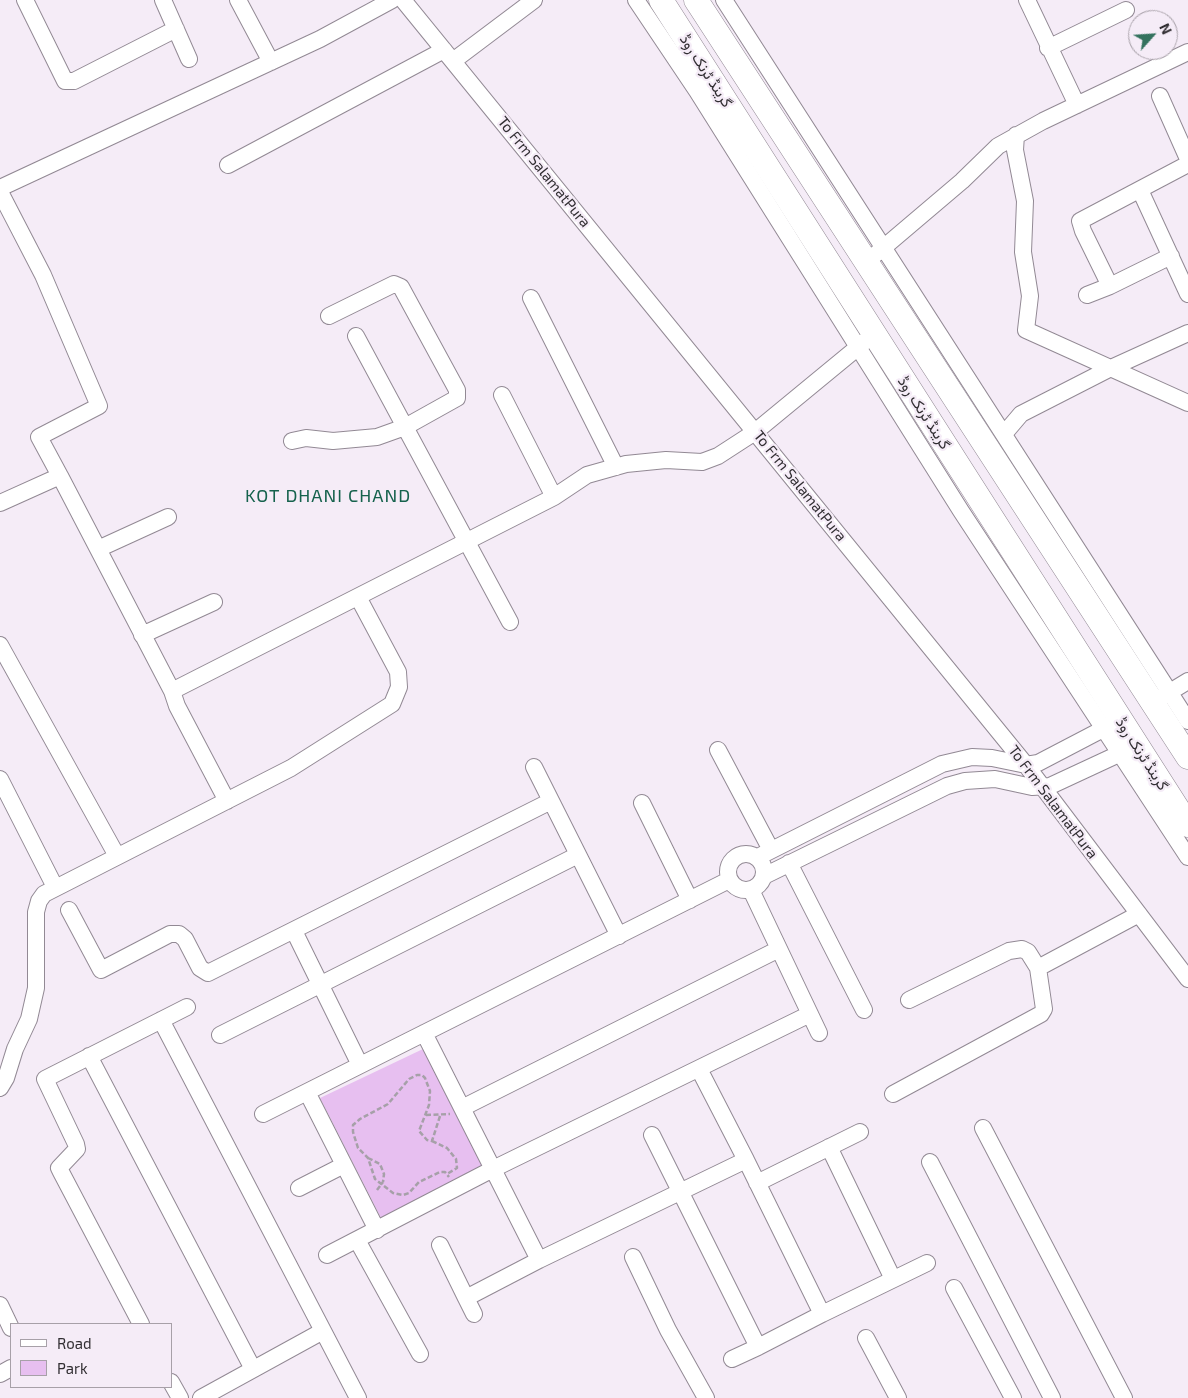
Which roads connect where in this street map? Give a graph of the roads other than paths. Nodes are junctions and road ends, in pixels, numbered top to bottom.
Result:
1 (25, 0) edge
2 (162, 0) edge
3 (238, 0) edge
4 (392, 0) edge
5 (403, 0) edge
6 (534, 0) edge
7 (636, 0) edge
8 (661, 0) edge
9 (696, 0) edge
10 (724, 0) edge
11 (1027, 0) edge
12 (1126, 10) dead end
13 (176, 29) junction
14 (1048, 48) junction
15 (1188, 52) edge
16 (448, 56) junction
17 (189, 59) dead end
18 (271, 62) junction
19 (705, 86) junction
20 (1160, 96) dead end
21 (1077, 105) junction
22 (1016, 135) junction
23 (1188, 159) edge
24 (1188, 164) edge
25 (228, 165) dead end
26 (0, 188) edge
27 (1140, 190) junction
28 (0, 192) edge
29 (875, 255) junction
30 (1170, 256) junction
31 (1110, 286) junction
32 (1188, 294) edge
33 (1087, 295) dead end
34 (530, 298) dead end
35 (329, 316) dead end
36 (1188, 333) edge
37 (356, 336) dead end
38 (866, 340) junction
39 (1112, 368) junction
40 (502, 395) dead end
41 (1188, 402) edge
42 (405, 427) junction
43 (755, 432) junction
44 (1004, 434) junction
45 (292, 441) dead end
46 (616, 467) junction
47 (1016, 473) junction
48 (60, 476) junction
49 (554, 497) junction
50 (0, 503) edge
51 (970, 505) junction
52 (168, 517) dead end
53 (1034, 519) junction
54 (1005, 540) junction
55 (467, 542) junction
56 (98, 549) junction
57 (358, 597) junction
58 (214, 602) dead end
59 (510, 622) dead end
60 (142, 635) junction
61 (0, 645) edge
62 (1188, 681) edge
63 (172, 691) junction
64 (1161, 697) junction
65 (1188, 721) edge
66 (1105, 728) junction
67 (718, 750) dead end
68 (1121, 753) junction
69 (1188, 757) edge
70 (1026, 765) junction
71 (534, 767) dead end
72 (0, 779) edge
73 (1042, 788) junction
74 (227, 801) junction
75 (551, 801) junction
76 (642, 803) dead end
77 (1188, 825) edge
78 (764, 854) junction
79 (578, 855) junction
80 (117, 856) junction
81 (1188, 858) edge
82 (789, 863) junction
83 (764, 876) junction
84 (730, 880) junction
85 (55, 887) junction
86 (750, 890) junction
87 (690, 900) junction
88 (70, 910) dead end
89 (1139, 914) junction
90 (294, 931) junction
91 (619, 936) junction
92 (779, 949) junction
93 (1038, 968) junction
94 (1188, 979) edge
95 (321, 985) junction
96 (909, 1000) dead end
97 (187, 1007) dead end
98 (864, 1010) dead end
99 (810, 1014) junction
100 (160, 1020) junction
101 (424, 1033) junction
102 (819, 1033) dead end
103 (220, 1035) dead end
104 (89, 1056) junction
105 (360, 1065) junction
106 (699, 1068) junction
107 (0, 1088) edge
108 (308, 1092) junction
109 (893, 1094) dead end
110 (462, 1108) junction
111 (263, 1114) dead end
112 (983, 1128) dead end
113 (860, 1132) dead end
114 (652, 1135) dead end
115 (829, 1147) junction
116 (746, 1160) junction
117 (930, 1162) dead end
118 (344, 1165) junction
119 (494, 1169) junction
120 (757, 1183) junction
121 (299, 1188) dead end
122 (680, 1191) junction
123 (377, 1230) junction
124 (357, 1240) junction
125 (440, 1245) dead end
126 (327, 1255) dead end
127 (633, 1257) dead end
128 (539, 1260) junction
129 (927, 1263) dead end
130 (893, 1279) junction
131 (954, 1288) dead end
132 (466, 1298) junction
133 (0, 1305) edge
134 (474, 1314) dead end
135 (822, 1314) junction
136 (140, 1323) edge
137 (10, 1326) edge
138 (323, 1331) junction
139 (866, 1338) dead end
140 (758, 1346) junction
141 (420, 1354) dead end
142 (732, 1359) dead end
143 (253, 1369) junction
144 (172, 1384) edge
145 (180, 1398) edge
146 (201, 1398) edge
147 (358, 1398) edge
148 (706, 1398) edge
149 (898, 1398) edge
150 (1013, 1398) edge
151 (1052, 1398) edge
152 (1124, 1398) edge

1 - 13 street
2 - 13 street
3 - 18 street
4 - 18 street
5 - 16 street, To Frm SalamatPura
6 - 16 street
7 - 19 street
8 - 19 highway, گرینڈ ٹرنک روڈ
9 - 29 highway, گرینڈ ٹرنک روڈ
10 - 29 street
11 - 14 street
12 - 14 street
13 - 17 street
14 - 21 street
15 - 21 street
16 - 25 street
16 - 43 street, To Frm SalamatPura
18 - 26 street
19 - 38 highway, گرینڈ ٹرنک روڈ
20 - 23 street
21 - 22 street
22 - 29 street
22 - 39 street
24 - 27 street
27 - 30 street
27 - 31 street
28 - 48 street
29 - 44 street
29 - 47 highway, گرینڈ ٹرنک روڈ
30 - 31 street
30 - 32 street
31 - 33 street
34 - 46 street
35 - 42 street
36 - 39 street
37 - 42 street
38 - 43 street
38 - 51 highway, گرینڈ ٹرنک روڈ
39 - 41 street
39 - 44 street
40 - 49 street
42 - 45 street
42 - 55 street
43 - 46 street
43 - 70 street, To Frm SalamatPura
44 - 47 street
46 - 49 street
47 - 53 highway, گرینڈ ٹرنک روڈ
47 - 64 street
48 - 50 street
48 - 56 street
49 - 55 street
51 - 54 highway, گرینڈ ٹرنک روڈ
51 - 66 street
52 - 56 street
53 - 54 highway
53 - 64 highway, گرینڈ ٹرنک روڈ
54 - 77 highway, گرینڈ ٹرنک روڈ
55 - 57 street
55 - 59 street
56 - 60 street
57 - 63 street
57 - 74 street
58 - 60 street
60 - 63 street
61 - 80 street
62 - 64 street
63 - 74 street
64 - 65 street
64 - 69 highway, گرینڈ ٹرنک روڈ
66 - 68 street
66 - 70 street
67 - 78 street
68 - 73 street
68 - 81 street
70 - 73 street, To Frm SalamatPura
70 - 78 street
71 - 75 street
72 - 85 street
73 - 82 street
73 - 89 street, To Frm SalamatPura
74 - 80 street
75 - 79 street
75 - 90 street
76 - 87 street
78 - 83 street
78 - 84 street
79 - 91 street
79 - 95 street
80 - 85 street
82 - 83 street
82 - 98 street
83 - 86 street
84 - 86 street
84 - 87 street
85 - 107 street
86 - 92 street
87 - 91 street
88 - 90 street
89 - 93 street
89 - 94 street, To Frm SalamatPura
90 - 95 street
91 - 101 street
92 - 99 street
92 - 110 street
93 - 96 street
93 - 109 street
95 - 103 street
95 - 105 street
97 - 100 street
99 - 102 street
99 - 106 street
100 - 104 street
100 - 138 street
101 - 105 street
101 - 110 street
104 - 136 street
104 - 143 street
105 - 108 street
106 - 116 street
106 - 119 street
108 - 111 street
108 - 118 street
110 - 119 street
112 - 152 street
113 - 115 street
114 - 122 street
115 - 120 street
115 - 130 street
116 - 120 street
116 - 122 street
117 - 151 street
118 - 121 street
118 - 123 street
119 - 123 street
119 - 128 street
120 - 135 street
122 - 128 street
122 - 140 street
123 - 124 street
124 - 126 street
124 - 141 street
125 - 132 street
127 - 148 street
128 - 132 street
129 - 130 street
130 - 135 street
131 - 150 street
132 - 134 street
133 - 137 street
135 - 140 street
138 - 143 street
138 - 147 street
139 - 149 street
140 - 142 street
143 - 146 street
144 - 145 street

